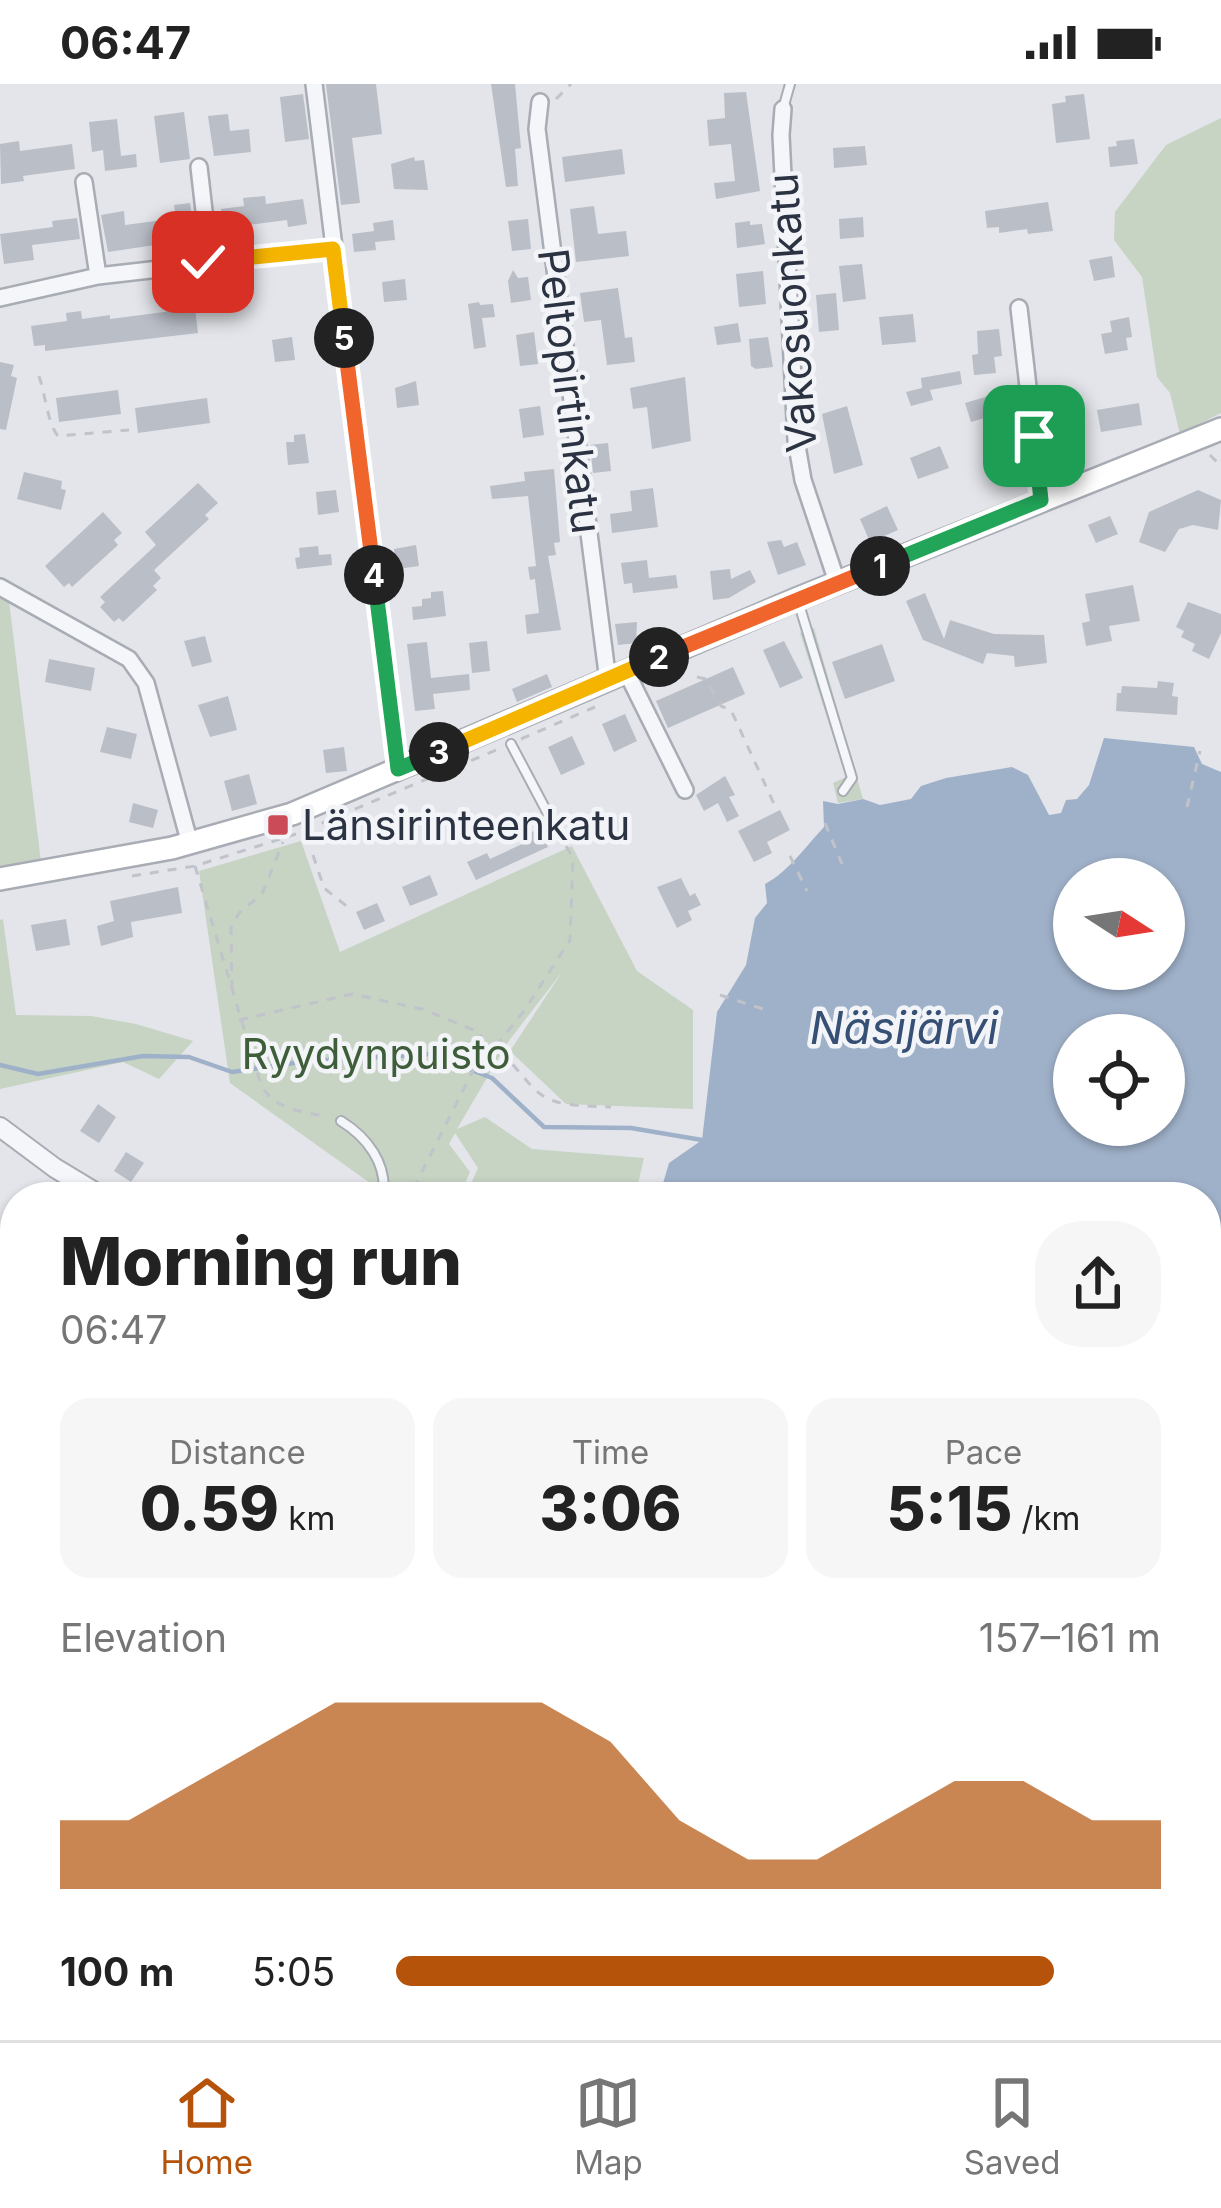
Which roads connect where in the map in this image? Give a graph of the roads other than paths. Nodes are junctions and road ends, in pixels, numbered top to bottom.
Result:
1 (314, 84) edge
2 (790, 84) edge
3 (540, 101) road end
4 (783, 109) joint
5 (199, 167) dead end
6 (84, 182) dead end
7 (333, 249) junction
8 (210, 263) junction
9 (98, 276) junction
10 (0, 298) edge
11 (1019, 308) dead end
12 (1216, 439) edge
13 (1041, 500) junction
14 (837, 583) junction
15 (0, 586) edge
16 (797, 598) junction
17 (617, 676) junction
18 (511, 744) dead end
19 (398, 769) junction
20 (685, 790) dead end
21 (843, 791) dead end
22 (556, 829) road end
23 (192, 855) junction
24 (0, 879) edge
25 (341, 1120) road end
26 (0, 1127) edge
27 (81, 1182) edge
28 (384, 1182) edge

1 - 7 street
2 - 4 lane
3 - 17 street, Peltopirtinkatu
4 - 14 street, Vakosuonkatu
5 - 8 street
6 - 9 street
7 - 8 street
7 - 19 street
8 - 9 street
9 - 10 street
11 - 13 street
12 - 13 main road
13 - 14 main road
14 - 16 main road
15 - 23 street
16 - 17 main road
16 - 21 lane
17 - 19 main road
17 - 20 street, Peltopirtinkatu
18 - 22 lane
19 - 23 main road
23 - 24 main road
25 - 28 lane
26 - 27 street

